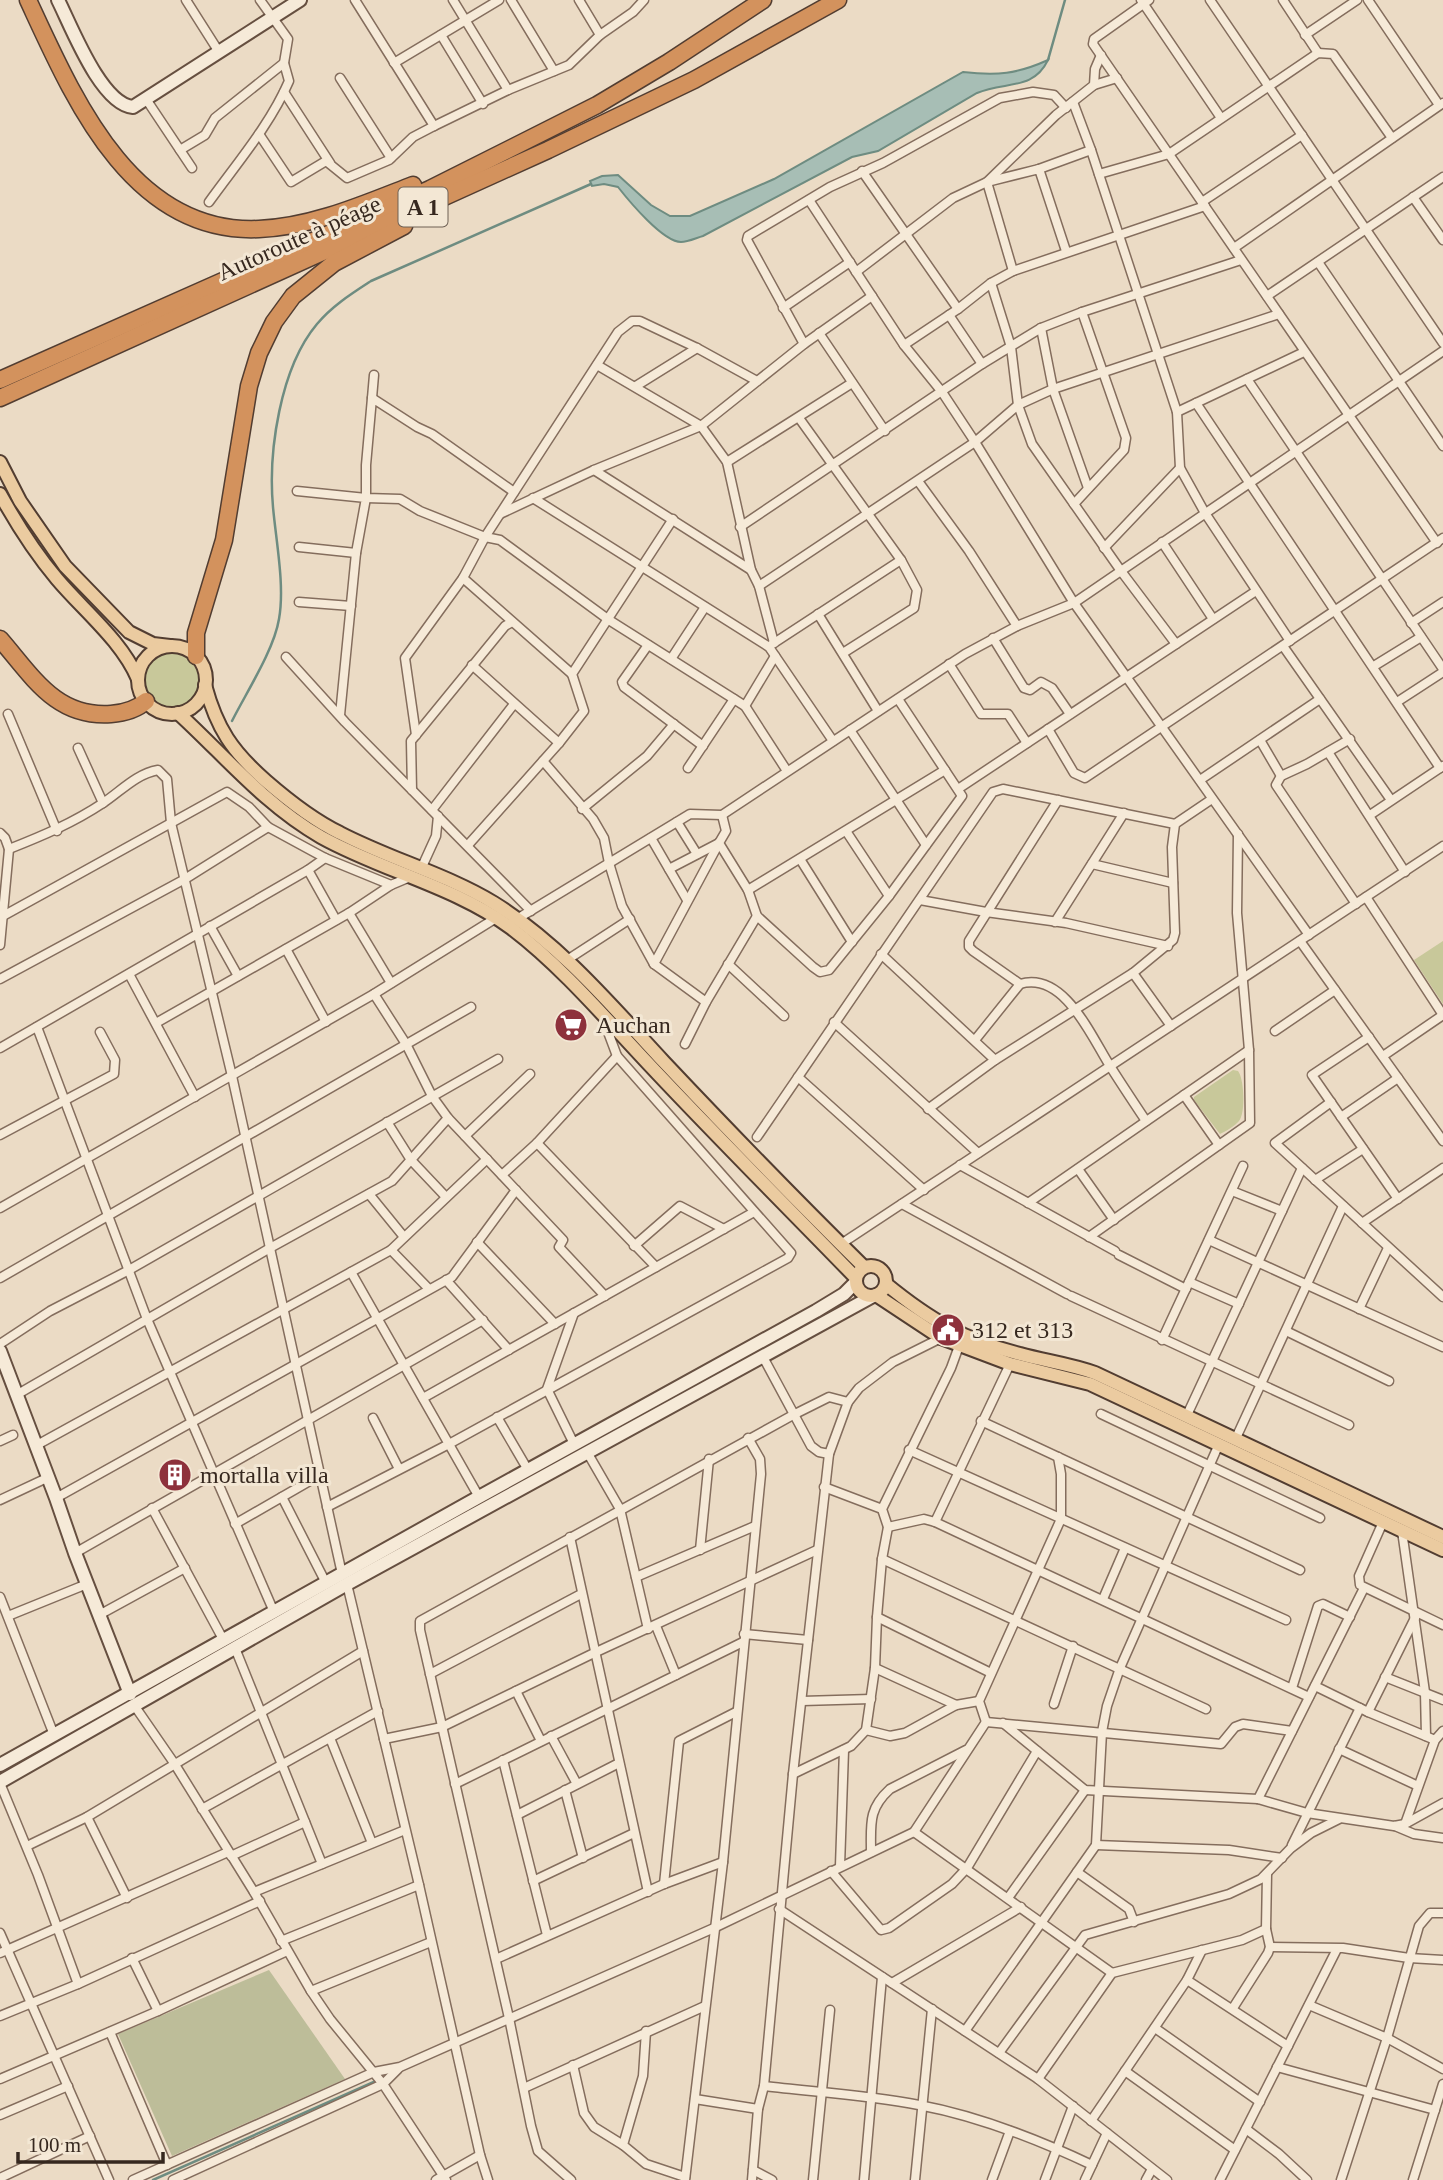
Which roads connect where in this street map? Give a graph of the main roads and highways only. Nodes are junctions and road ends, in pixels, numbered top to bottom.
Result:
1 (28, 0) edge
2 (763, 0) edge
3 (838, 0) edge
4 (526, 140) junction
5 (548, 150) junction
6 (0, 380) edge
7 (0, 397) edge
8 (0, 462) edge
9 (0, 494) edge
10 (0, 639) edge
11 (170, 646) junction
12 (196, 656) junction
13 (138, 679) junction
14 (205, 685) junction
15 (146, 701) junction
16 (177, 713) junction
17 (864, 1267) junction
18 (856, 1280) junction
19 (886, 1284) junction
20 (874, 1296) junction
21 (1443, 1537) edge
22 (1443, 1550) edge

1 - 4 highway
2 - 4 highway, A 1
3 - 5 highway, Autoroute à péage / A 1
4 - 6 highway, A 1
5 - 7 highway, Autoroute à péage / A 1
5 - 12 highway
8 - 11 main road
9 - 13 main road
10 - 15 highway
11 - 12 main road
11 - 13 main road
12 - 14 main road
13 - 15 main road
14 - 16 main road
14 - 17 main road
15 - 16 main road
16 - 18 main road
17 - 18 main road
17 - 19 main road
18 - 20 main road
19 - 20 main road
19 - 21 main road
20 - 22 main road

